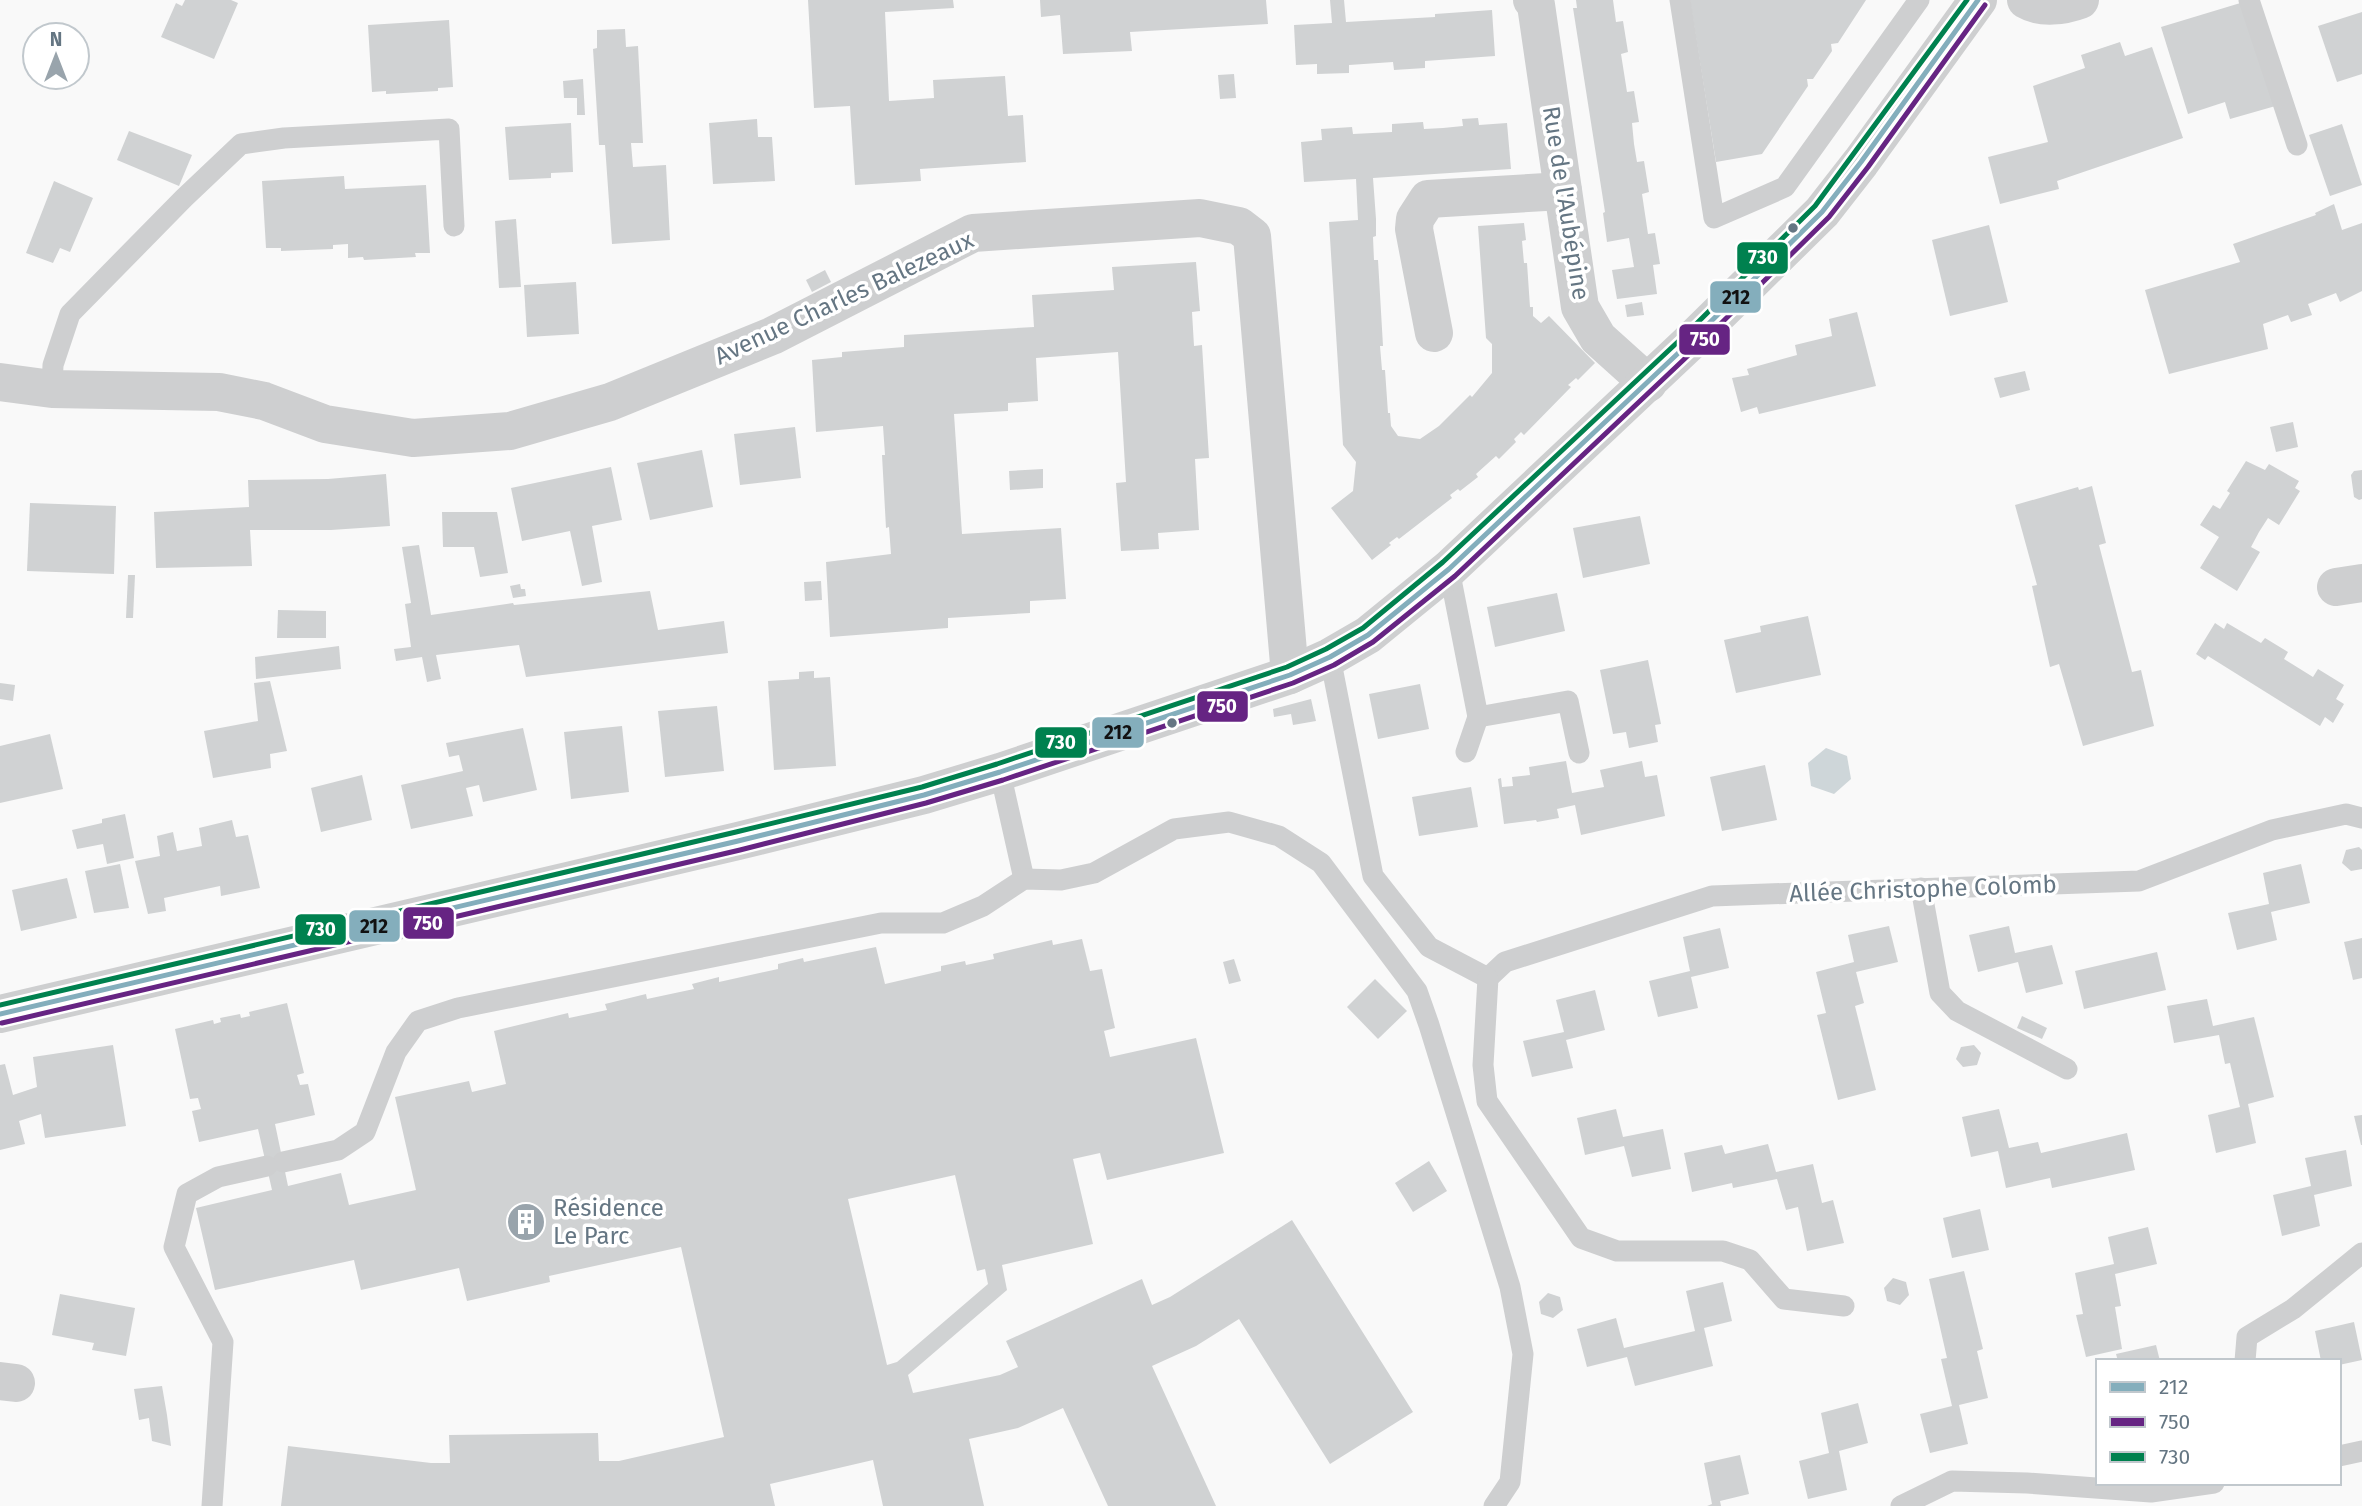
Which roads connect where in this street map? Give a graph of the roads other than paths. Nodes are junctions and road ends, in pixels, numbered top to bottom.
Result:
1 (1532, 0) edge
2 (1681, 0) edge
3 (1919, 0) edge
4 (1978, 0) edge
5 (2026, 0) edge
6 (2080, 0) edge
7 (2249, 0) edge
8 (2297, 145) dead end
9 (1563, 191) junction
10 (454, 226) dead end
11 (1434, 333) dead end
12 (0, 382) edge
13 (1648, 383) junction
14 (52, 389) junction
15 (1448, 569) junction
16 (1330, 657) junction
17 (1289, 658) junction
18 (1478, 718) junction
19 (1466, 752) dead end
20 (1579, 753) dead end
21 (1000, 772) junction
22 (2362, 818) edge
23 (1024, 879) junction
24 (1921, 888) junction
25 (1488, 978) junction
26 (0, 1014) edge
27 (2067, 1069) dead end
28 (2362, 1253) edge
29 (1844, 1306) dead end
30 (2245, 1359) edge
31 (2362, 1451) edge
32 (2341, 1456) edge
33 (2200, 1485) edge
34 (212, 1506) edge
35 (1494, 1506) edge
36 (1901, 1506) edge

1 - 9 street, Rue de l'Aubépine
2 - 3 lane
4 - 13 street
5 - 6 street
7 - 8 lane
9 - 11 street
9 - 13 street, Rue de l'Aubépine
10 - 14 lane
12 - 14 street, Avenue Charles Balezeaux
13 - 15 street
14 - 17 street, Avenue Charles Balezeaux
15 - 16 street
15 - 18 lane
16 - 17 street
16 - 25 lane
17 - 21 street
18 - 19 lane
18 - 20 lane
21 - 23 lane
21 - 26 street
22 - 24 lane, Allée Christophe Colomb
23 - 34 lane
23 - 35 lane
24 - 25 lane, Allée Christophe Colomb
24 - 27 lane
25 - 29 lane
28 - 30 lane
31 - 32 lane
33 - 36 lane

